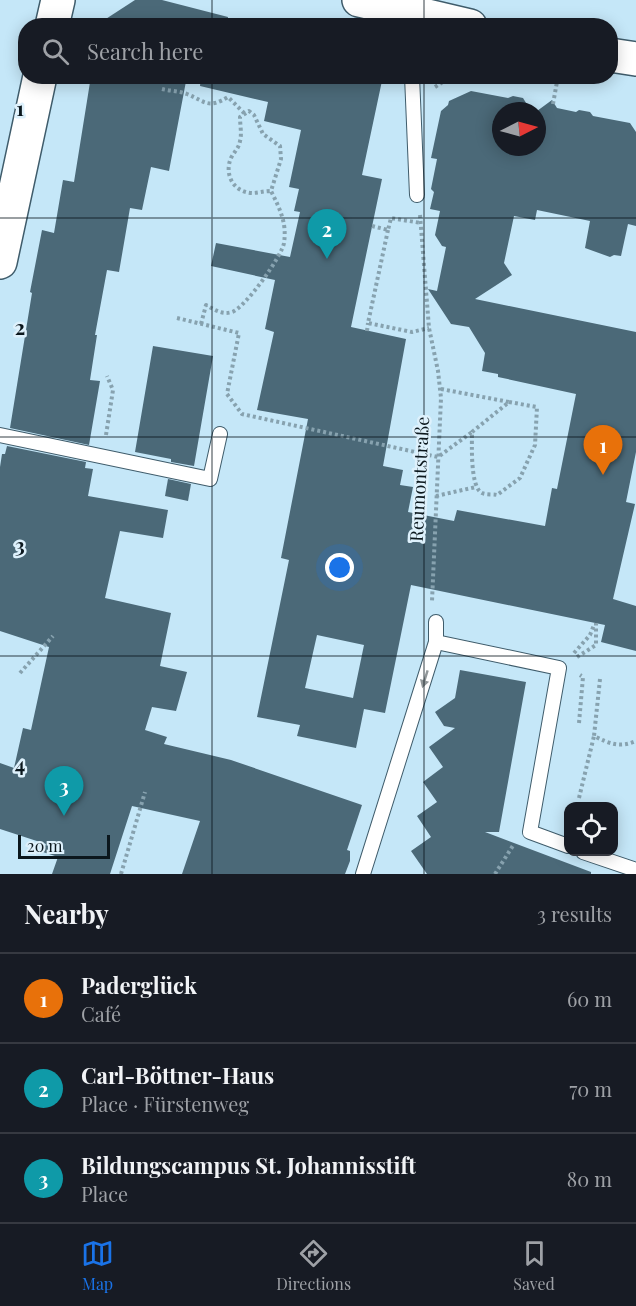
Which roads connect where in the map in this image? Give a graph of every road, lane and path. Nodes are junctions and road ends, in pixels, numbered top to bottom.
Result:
1 (58, 0) edge
2 (359, 0) edge
3 (54, 18) edge
4 (410, 18) edge
5 (618, 56) edge
6 (636, 59) edge
7 (38, 84) edge
8 (412, 84) edge
9 (557, 84) edge
10 (162, 89) dead end
11 (553, 104) dead end
12 (244, 113) junction
13 (271, 190) junction
14 (417, 195) joint
15 (421, 223) junction
16 (372, 226) dead end
17 (388, 230) junction
18 (0, 262) edge
19 (177, 318) dead end
20 (368, 323) junction
21 (201, 324) junction
22 (429, 328) junction
23 (367, 331) dead end
24 (107, 376) dead end
25 (441, 389) junction
26 (509, 402) junction
27 (472, 432) junction
28 (220, 434) dead end
29 (0, 435) edge
30 (103, 456) junction
31 (438, 456) junction
32 (476, 487) junction
33 (436, 496) junction
34 (436, 622) joint
35 (590, 635) dead end
36 (53, 636) dead end
37 (436, 642) junction
38 (559, 668) junction
39 (20, 673) dead end
40 (583, 677) dead end
41 (600, 679) dead end
42 (579, 723) dead end
43 (594, 736) junction
44 (636, 741) edge
45 (145, 792) dead end
46 (579, 798) dead end
47 (530, 832) junction
48 (564, 845) edge
49 (595, 856) edge
50 (636, 870) edge
51 (121, 874) edge
52 (363, 874) edge
53 (495, 874) edge

1 - 3 main road
2 - 4 main road
5 - 6 main road
7 - 18 main road
8 - 14 lane
9 - 11 path
10 - 12 path
12 - 13 path
12 - 13 path
13 - 21 path
14 - 15 path, Reumontstraße
15 - 17 path
15 - 22 path, Reumontstraße
16 - 17 path
17 - 20 path
19 - 21 path
20 - 22 path
20 - 23 path
21 - 31 path
22 - 25 path, Reumontstraße
24 - 30 path
25 - 26 path
25 - 31 path, Reumontstraße
26 - 27 path
26 - 32 path
27 - 31 path
27 - 32 path
28 - 30 lane
29 - 30 lane
31 - 33 path, Reumontstraße
32 - 33 path
33 - 34 path, Reumontstraße
34 - 37 lane
35 - 38 path
36 - 39 path
37 - 38 lane
37 -> 52 lane
38 - 47 lane
40 - 42 path
41 - 43 path
43 - 44 path
43 - 46 path
45 - 51 path
47 - 48 lane
47 - 53 path
49 - 50 lane

